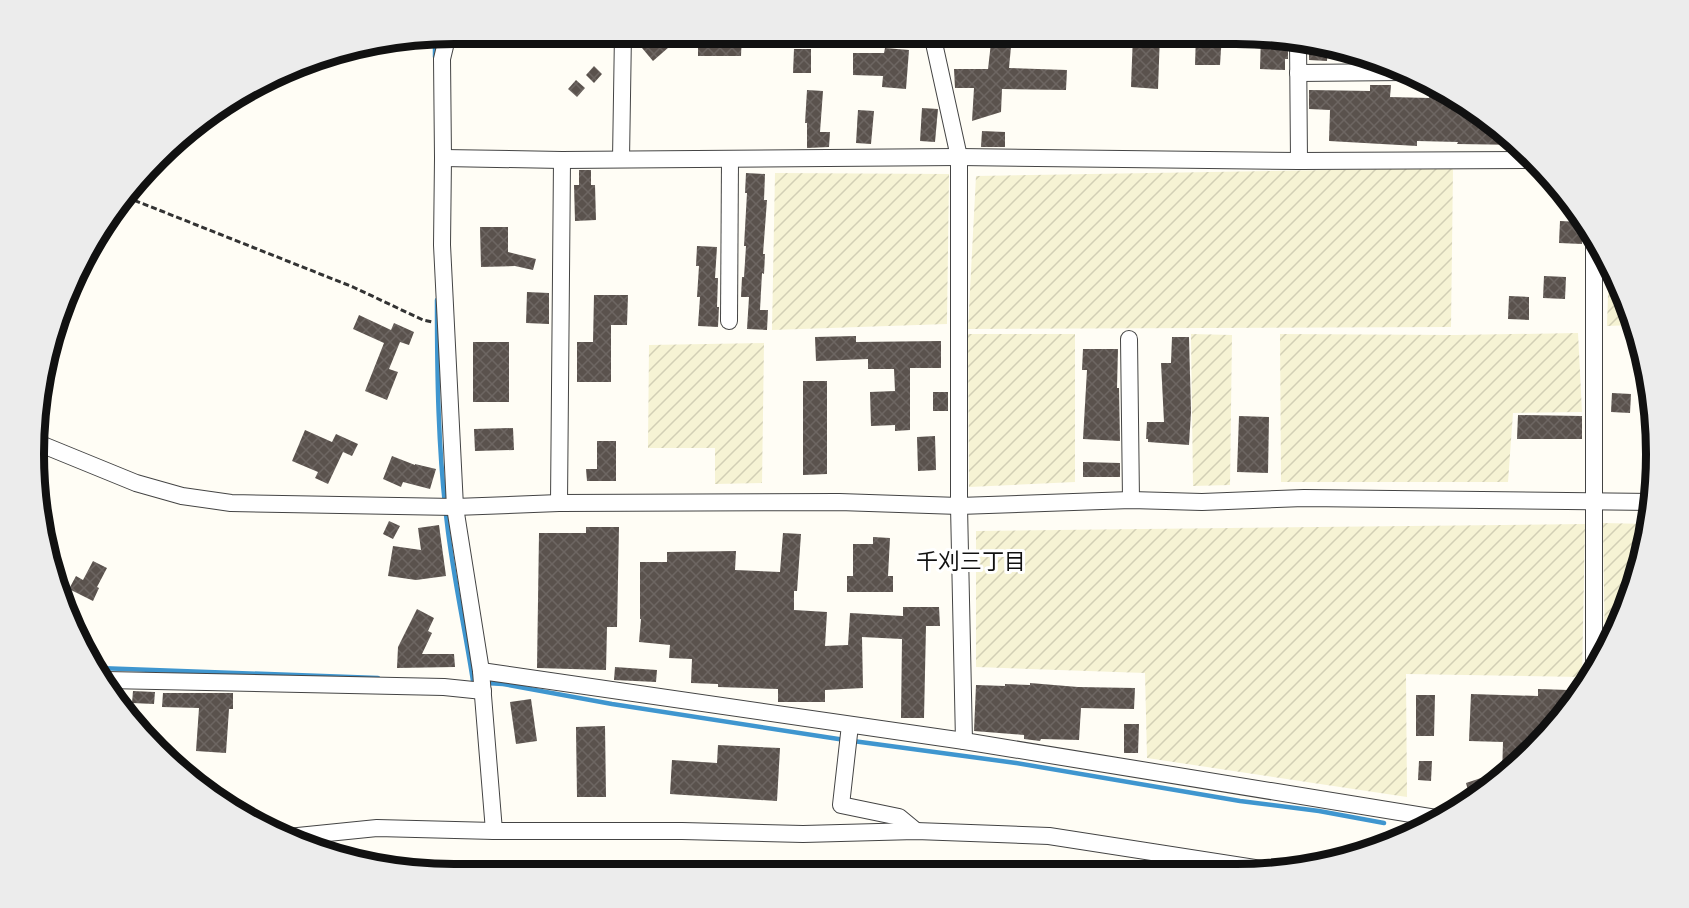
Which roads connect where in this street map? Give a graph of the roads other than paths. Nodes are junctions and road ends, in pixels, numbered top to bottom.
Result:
1 (446, 44) edge
2 (623, 44) edge
3 (934, 44) edge
4 (1298, 48) edge
5 (1385, 72) edge
6 (1298, 73) junction
7 (959, 157) junction
8 (443, 158) junction
9 (621, 159) junction
10 (730, 159) junction
11 (562, 160) junction
12 (1521, 160) edge
13 (1299, 161) junction
14 (1594, 255) edge
15 (729, 321) dead end
16 (1129, 339) dead end
17 (44, 445) edge
18 (1131, 500) junction
19 (1594, 502) junction
20 (1643, 502) edge
21 (559, 503) junction
22 (959, 506) junction
23 (455, 507) junction
24 (1594, 653) edge
25 (481, 671) junction
26 (112, 680) edge
27 (483, 691) junction
28 (850, 725) junction
29 (964, 741) junction
30 (1427, 817) edge
31 (494, 831) junction
32 (916, 831) junction
33 (303, 835) edge
34 (1225, 864) edge

1 - 8 street
2 - 9 street
3 - 7 street
4 - 6 street
5 - 6 street
6 - 13 street
7 - 10 street
7 - 13 street
7 - 22 street
8 - 11 street
8 - 23 street
9 - 10 street
9 - 11 street
10 - 15 street
11 - 21 street
12 - 13 street
14 - 19 street
16 - 18 street
17 - 23 street
18 - 19 street
18 - 22 street
19 - 20 street
19 - 24 street
21 - 22 street
21 - 23 street
22 - 29 street
23 - 25 street
25 - 27 street
25 - 28 street
26 - 27 street
27 - 31 street
28 - 29 street
28 - 32 street
29 - 30 street
31 - 32 street
31 - 33 street
32 - 34 street

